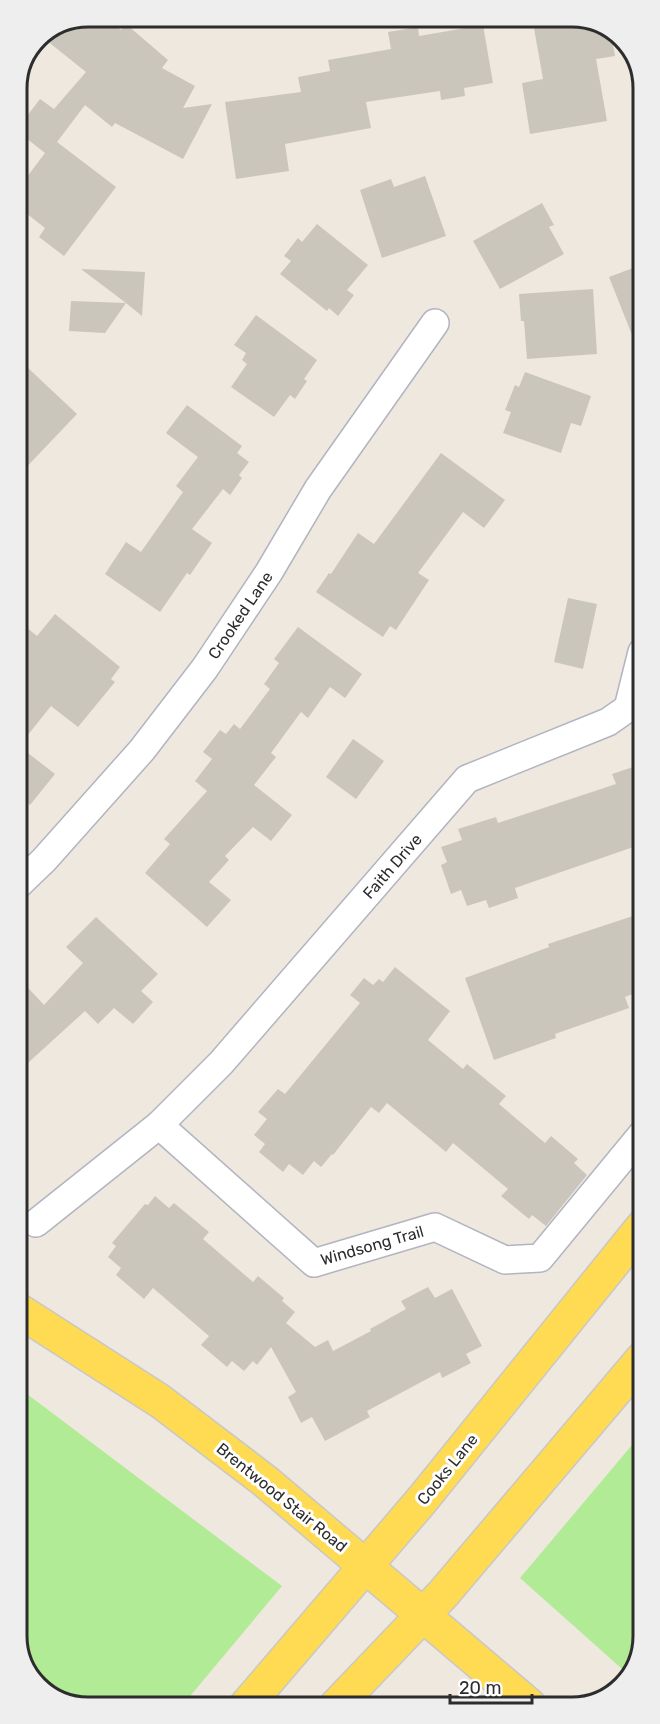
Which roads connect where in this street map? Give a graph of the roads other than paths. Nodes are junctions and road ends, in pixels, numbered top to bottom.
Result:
1 (435, 323) dead end
2 (633, 688) edge
3 (27, 876) edge
4 (159, 1125) junction
5 (633, 1145) edge
6 (36, 1223) dead end
7 (633, 1238) edge
8 (27, 1316) edge
9 (633, 1370) edge
10 (366, 1566) junction
11 (424, 1616) junction
12 (254, 1697) edge
13 (345, 1697) edge
14 (520, 1697) edge

1 - 3 street, Crooked Lane
2 - 4 street, Faith Drive
4 - 5 street, Windsong Trail
4 - 6 street, Faith Drive
7 - 10 main road, Cooks Lane
8 - 10 main road, Brentwood Stair Road
9 - 11 main road
10 - 11 main road, Brentwood Stair Road
10 - 12 main road, Cooks Lane
11 - 13 main road
11 - 14 main road, Brentwood Stair Road

